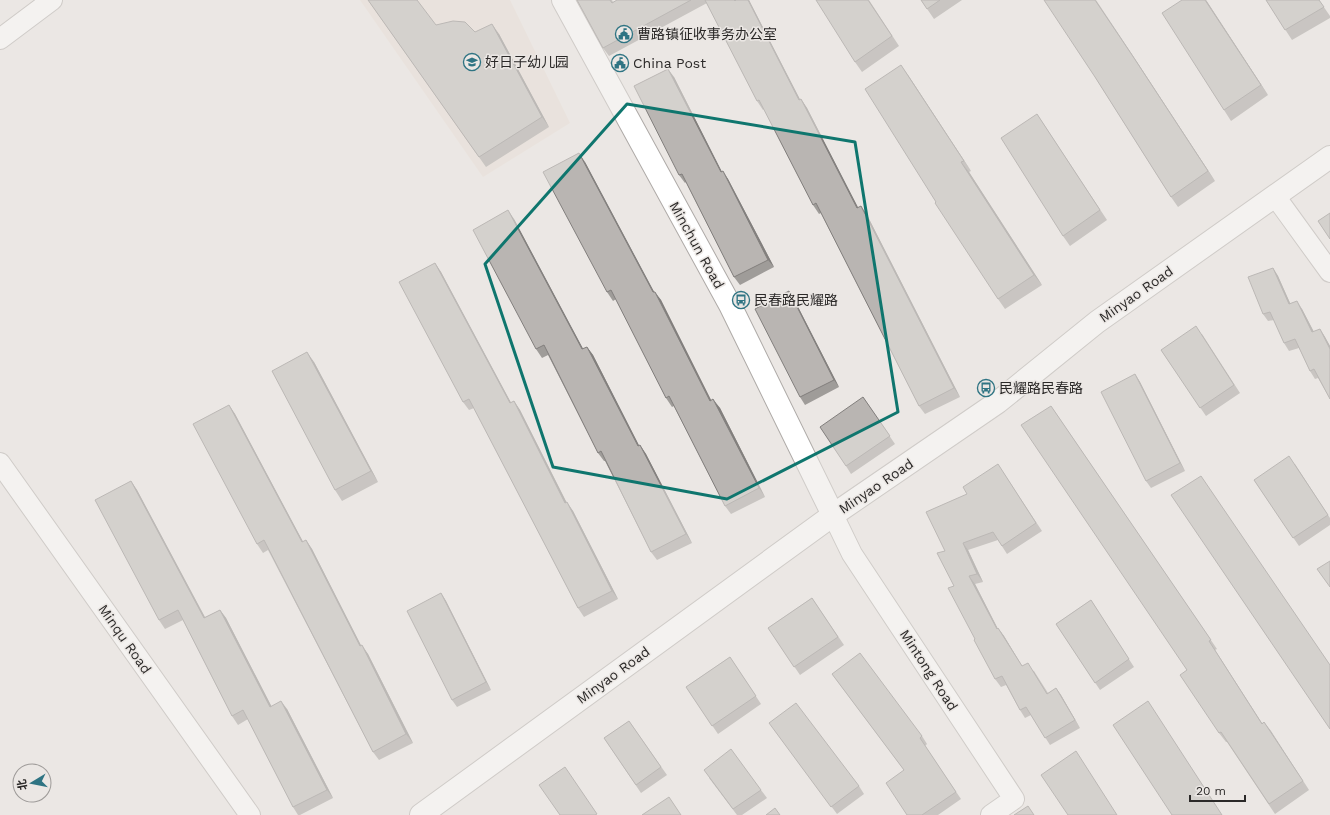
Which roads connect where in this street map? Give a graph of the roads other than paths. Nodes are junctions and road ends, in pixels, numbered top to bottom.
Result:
1 (52, 0) edge
2 (564, 0) edge
3 (0, 39) edge
4 (1330, 157) edge
5 (1275, 196) junction
6 (1330, 272) edge
7 (0, 463) edge
8 (833, 515) junction
9 (250, 815) edge
10 (421, 815) edge
11 (991, 815) edge

1 - 3 street
2 - 8 street, Minchun Road
4 - 5 street, Minyao Road
5 - 6 street
5 - 8 street, Minyao Road
7 - 9 street, Minqu Road
8 - 10 street, Minyao Road
8 - 11 street, Mintong Road

